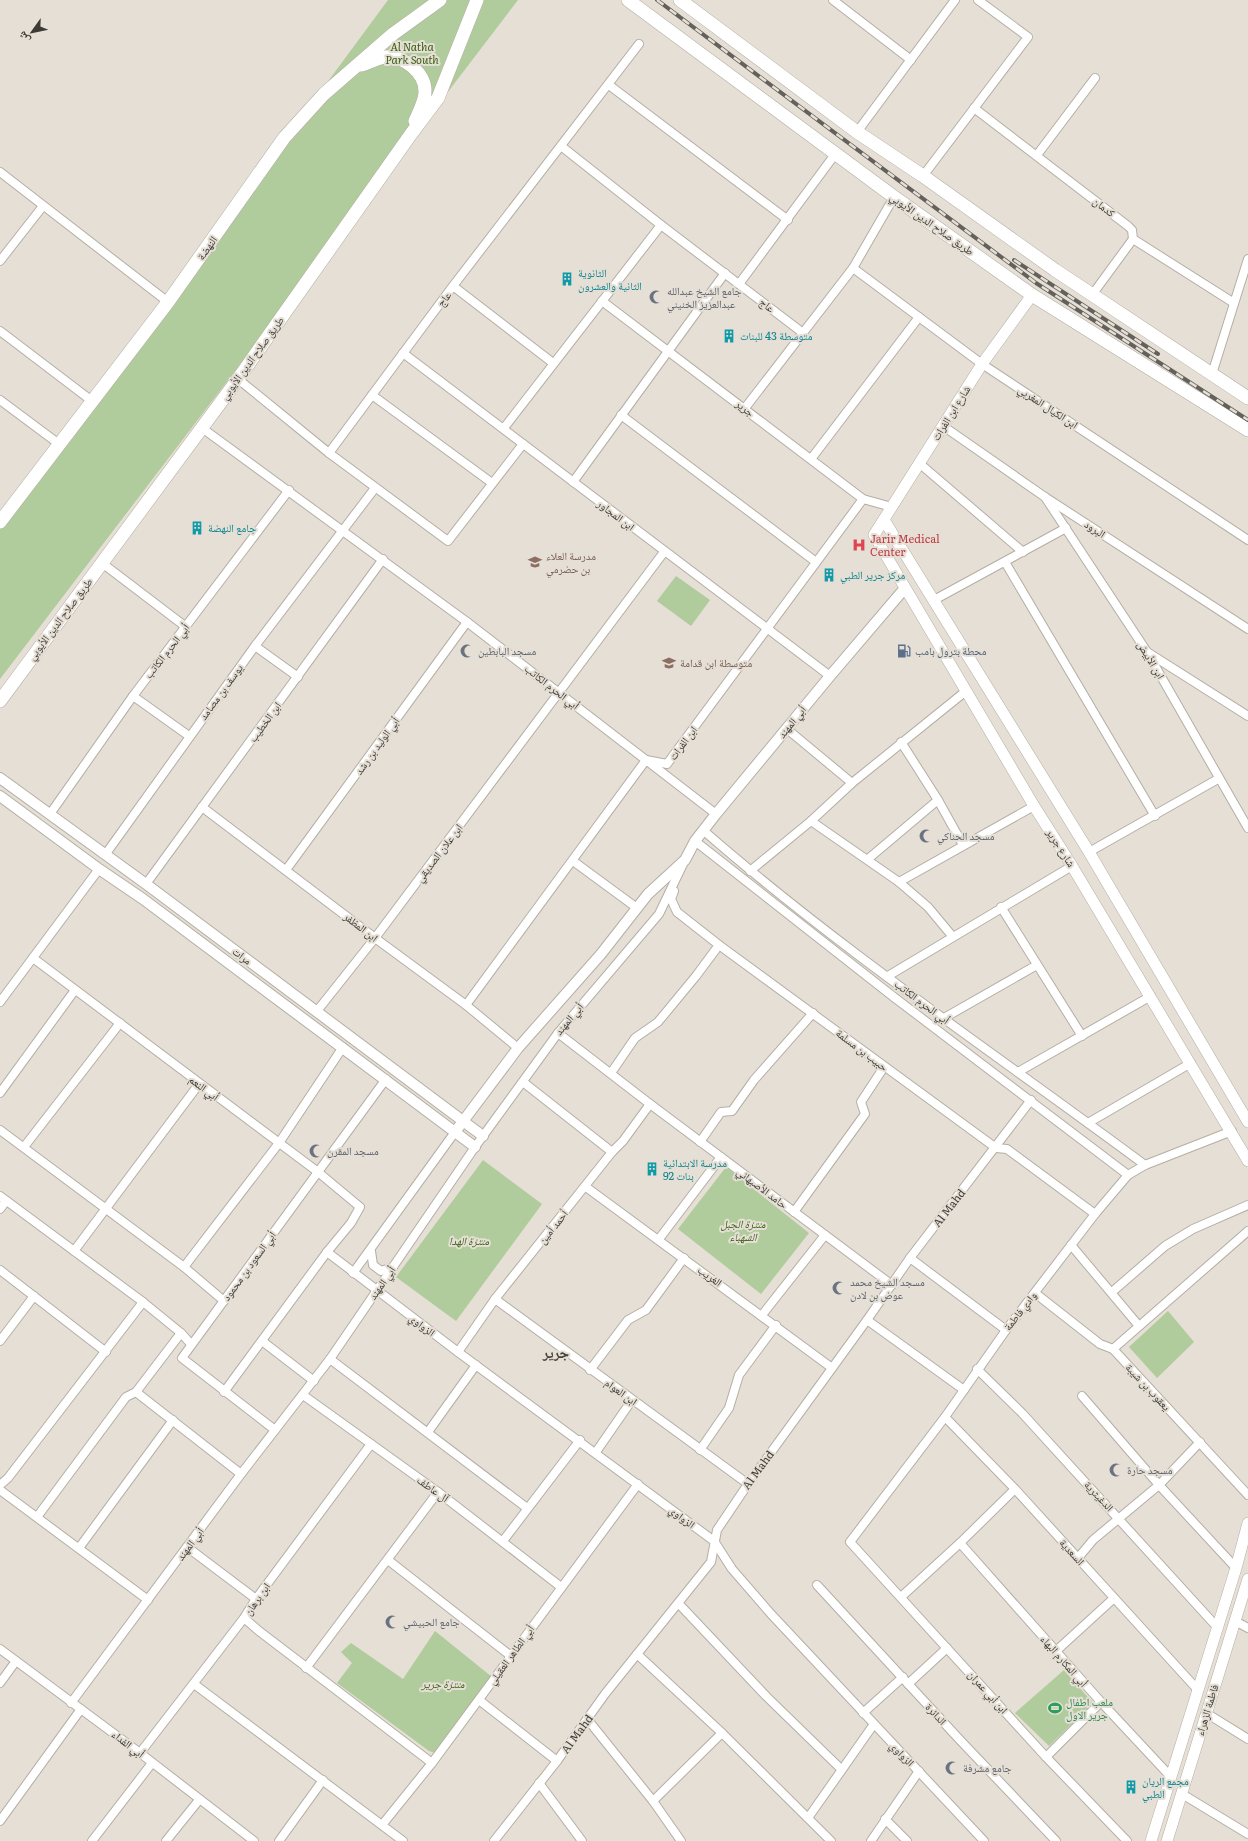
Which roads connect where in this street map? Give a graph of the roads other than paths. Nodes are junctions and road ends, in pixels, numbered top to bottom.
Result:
1 (440, 0) edge
2 (477, 0) edge
3 (628, 0) edge
4 (680, 0) edge
5 (833, 0) edge
6 (955, 0) edge
7 (978, 0) edge
8 (639, 44) dead end
9 (911, 60) junction
10 (351, 69) junction
11 (1095, 78) dead end
12 (609, 85) junction
13 (974, 108) junction
14 (857, 132) junction
15 (411, 134) junction
16 (561, 146) junction
17 (836, 153) junction
18 (1037, 155) junction
19 (0, 172) edge
20 (923, 176) junction
21 (894, 197) junction
22 (43, 206) junction
23 (788, 220) junction
24 (661, 225) junction
25 (1133, 239) junction
26 (1248, 259) edge
27 (0, 261) edge
28 (853, 268) junction
29 (725, 273) junction
30 (739, 284) junction
31 (453, 286) junction
32 (1032, 294) junction
33 (1092, 295) junction
34 (602, 301) junction
35 (168, 302) junction
36 (1234, 303) junction
37 (919, 317) junction
38 (0, 330) edge
39 (803, 333) junction
40 (668, 352) junction
41 (403, 353) junction
42 (553, 363) junction
43 (982, 364) junction
44 (1212, 374) junction
45 (238, 380) junction
46 (372, 395) junction
47 (1248, 398) edge
48 (0, 400) edge
49 (92, 401) junction
50 (745, 408) junction
51 (621, 415) junction
52 (943, 426) junction
53 (202, 428) junction
54 (504, 428) junction
55 (1248, 430) edge
56 (59, 444) junction
57 (523, 444) junction
58 (329, 453) junction
59 (811, 459) junction
60 (919, 463) junction
61 (573, 482) junction
62 (492, 483) junction
63 (375, 488) junction
64 (289, 490) junction
65 (1044, 497) junction
66 (863, 499) junction
67 (892, 507) junction
68 (884, 520) junction
69 (0, 522) edge
70 (1066, 528) junction
71 (341, 531) junction
72 (874, 535) joint
73 (1248, 540) edge
74 (664, 552) junction
75 (1023, 552) junction
76 (383, 560) junction
77 (816, 562) junction
78 (1005, 562) junction
79 (102, 563) junction
80 (905, 588) junction
81 (934, 600) junction
82 (467, 622) junction
83 (186, 626) junction
84 (767, 629) junction
85 (1248, 629) edge
86 (254, 646) junction
87 (1147, 652) junction
88 (830, 676) junction
89 (298, 677) junction
90 (966, 691) junction
91 (559, 692) junction
92 (133, 696) junction
93 (0, 701) edge
94 (1248, 716) edge
95 (787, 729) junction
96 (189, 736) junction
97 (901, 742) junction
98 (646, 760) junction
99 (0, 778) edge
100 (1218, 779) junction
101 (852, 783) junction
102 (0, 796) edge
103 (938, 800) junction
104 (1034, 806) junction
105 (202, 807) junction
106 (50, 814) junction
107 (716, 814) junction
108 (1155, 816) junction
109 (811, 821) junction
110 (1248, 828) edge
111 (704, 831) junction
112 (696, 841) junction
113 (963, 845) junction
114 (1089, 852) junction
115 (105, 855) junction
116 (868, 859) junction
117 (572, 860) junction
118 (685, 860) junction
119 (1072, 866) junction
120 (99, 869) junction
121 (286, 870) junction
122 (750, 872) junction
123 (899, 882) junction
124 (146, 884) junction
125 (637, 908) junction
126 (1001, 908) junction
127 (953, 937) junction
128 (374, 938) junction
129 (719, 945) junction
130 (33, 958) junction
131 (1037, 965) junction
132 (888, 976) junction
133 (75, 990) junction
134 (1151, 996) junction
135 (0, 1002) edge
136 (466, 1004) junction
137 (317, 1012) junction
138 (813, 1013) junction
139 (944, 1018) junction
140 (120, 1023) junction
141 (558, 1033) junction
142 (1082, 1036) junction
143 (343, 1047) junction
144 (518, 1048) junction
145 (1191, 1063) junction
146 (884, 1067) junction
147 (1018, 1072) junction
148 (611, 1073) junction
149 (386, 1079) junction
150 (523, 1082) junction
151 (199, 1084) junction
152 (0, 1093) edge
153 (1031, 1100) junction
154 (437, 1103) junction
155 (650, 1104) junction
156 (430, 1114) junction
157 (463, 1121) junction
158 (1248, 1122) edge
159 (1088, 1123) junction
160 (0, 1130) edge
161 (1232, 1130) junction
162 (455, 1132) junction
163 (483, 1136) junction
164 (700, 1142) junction
165 (279, 1143) junction
166 (24, 1147) junction
167 (475, 1147) junction
168 (996, 1148) junction
169 (612, 1152) junction
170 (721, 1157) junction
171 (1248, 1161) edge
172 (1145, 1165) junction
173 (318, 1172) junction
174 (1128, 1175) junction
175 (586, 1187) junction
176 (3, 1198) edge
177 (1248, 1205) edge
178 (105, 1208) junction
179 (0, 1209) edge
180 (794, 1212) junction
181 (1095, 1214) junction
182 (1248, 1231) edge
183 (825, 1235) junction
184 (659, 1239) junction
185 (1071, 1245) junction
186 (371, 1251) junction
187 (74, 1252) junction
188 (327, 1252) junction
189 (684, 1258) junction
190 (910, 1258) junction
191 (184, 1267) junction
192 (393, 1267) junction
193 (0, 1270) edge
194 (353, 1273) junction
195 (892, 1285) junction
196 (376, 1290) junction
197 (1112, 1292) junction
198 (1035, 1293) junction
199 (34, 1296) junction
200 (495, 1299) junction
201 (224, 1301) junction
202 (143, 1302) junction
203 (762, 1315) junction
204 (868, 1320) junction
205 (776, 1326) junction
206 (1139, 1326) junction
207 (1006, 1330) junction
208 (181, 1333) junction
209 (0, 1340) edge
210 (262, 1341) junction
211 (191, 1344) junction
212 (1113, 1350) junction
213 (106, 1352) junction
214 (458, 1352) junction
215 (330, 1359) junction
216 (476, 1365) junction
217 (832, 1368) junction
218 (978, 1369) junction
219 (590, 1370) junction
220 (314, 1381) junction
221 (964, 1390) junction
222 (136, 1392) junction
223 (224, 1392) junction
224 (304, 1395) junction
225 (1082, 1396) dead end
226 (632, 1400) junction
227 (945, 1417) junction
228 (173, 1420) junction
229 (275, 1430) junction
230 (428, 1432) junction
231 (580, 1440) junction
232 (1200, 1442) junction
233 (371, 1444) junction
234 (700, 1450) junction
235 (596, 1452) junction
236 (241, 1474) junction
237 (638, 1484) junction
238 (748, 1484) junction
239 (0, 1485) edge
240 (1158, 1485) junction
241 (1015, 1489) junction
242 (0, 1490) edge
243 (438, 1492) junction
244 (1248, 1495) edge
245 (527, 1508) junction
246 (37, 1517) junction
247 (1118, 1517) junction
248 (1248, 1523) edge
249 (503, 1541) junction
250 (714, 1541) junction
251 (850, 1542) joint
252 (960, 1544) junction
253 (187, 1547) junction
254 (79, 1548) junction
255 (1078, 1558) junction
256 (388, 1560) junction
257 (1236, 1568) junction
258 (1248, 1579) edge
259 (561, 1586) junction
260 (817, 1586) dead end
261 (901, 1597) junction
262 (256, 1599) junction
263 (1113, 1599) junction
264 (148, 1600) junction
265 (679, 1604) junction
266 (244, 1618) junction
267 (1235, 1621) junction
268 (1217, 1627) junction
269 (1248, 1628) edge
270 (947, 1648) junction
271 (0, 1649) edge
272 (1056, 1651) junction
273 (637, 1654) junction
274 (511, 1656) junction
275 (16, 1661) junction
276 (306, 1668) junction
277 (906, 1680) junction
278 (0, 1683) edge
279 (194, 1684) junction
280 (1197, 1689) junction
281 (479, 1700) junction
282 (1100, 1702) junction
283 (71, 1703) junction
284 (81, 1709) junction
285 (863, 1713) junction
286 (1206, 1713) junction
287 (588, 1720) junction
288 (874, 1724) junction
289 (722, 1733) junction
290 (1248, 1739) edge
291 (140, 1753) junction
292 (1046, 1757) junction
293 (557, 1761) junction
294 (152, 1763) junction
295 (432, 1763) junction
296 (841, 1769) junction
297 (919, 1771) junction
298 (1170, 1777) junction
299 (323, 1780) junction
300 (540, 1784) junction
301 (1182, 1794) junction
302 (200, 1800) junction
303 (653, 1801) junction
304 (808, 1818) junction
305 (885, 1819) junction
306 (0, 1820) edge
307 (382, 1825) junction
308 (500, 1834) junction
309 (1248, 1834) edge
310 (244, 1838) edge
311 (677, 1840) edge
312 (92, 1841) edge
313 (166, 1841) edge
314 (254, 1841) edge
315 (278, 1841) edge
316 (403, 1841) edge
317 (494, 1841) edge
318 (505, 1841) edge
319 (582, 1841) edge
320 (831, 1841) edge
321 (871, 1841) edge
322 (907, 1841) edge
323 (984, 1841) edge
324 (1056, 1841) edge
325 (1127, 1841) edge
326 (1151, 1841) edge
327 (1167, 1841) edge

1 - 10 main road, النهضة
2 - 15 main road, طريق صلاح الدين الأيوبي
3 - 17 main road, طريق صلاح الدين الأيوبي
4 - 14 main road
5 - 9 street
6 - 9 street
7 - 13 street
8 - 12 street, عاج
9 - 14 street
10 - 15 main road
10 - 35 main road, النهضة
11 - 18 street
12 - 16 street, عاج
12 - 23 street
13 - 18 street, كدمان
13 - 20 street
14 - 20 main road
15 - 45 main road, طريق صلاح الدين الأيوبي
16 - 24 street, عاج
16 - 31 street, عاج
17 - 21 main road, طريق صلاح الدين الأيوبي
17 - 23 street
18 - 25 street, كدمان
19 - 22 street
20 - 33 main road
21 - 28 street
21 - 32 main road, طريق صلاح الدين الأيوبي
22 - 27 street
22 - 35 street
23 - 30 street
24 - 29 street, عاج
24 - 34 street
25 - 33 street
25 - 36 street, كدمان
26 - 36 street
28 - 37 street, ابن الكيال المغربي
28 - 39 street
29 - 30 street, عاج
29 - 40 street
30 - 39 street, عاج
31 - 41 street, عاج
31 - 42 street
32 - 43 main road, شارع ابن الفرات
32 - 55 main road, طريق صلاح الدين الأيوبي
33 - 44 main road
34 - 40 street, جرير
34 - 42 street
35 - 49 main road, النهضة
36 - 44 street
37 - 43 street, ابن الكيال المغربي
37 - 59 street
38 - 49 street
39 - 50 street
40 - 50 street, جرير
40 - 51 street
41 - 46 street, عاج
41 - 54 street, ابن المجاور
42 - 54 street
43 - 52 main road, شارع ابن الفرات
43 - 73 street, ابن الكيال المغربي
44 - 47 main road
45 - 53 main road, طريق صلاح الدين الأيوبي
45 - 58 street
46 - 58 street, عاج
46 - 62 street
48 - 56 street
49 - 56 main road, النهضة
50 - 59 street, جرير
51 - 61 street
51 - 77 street
52 - 60 main road, شارع ابن الفرات
52 - 65 street, البرود
53 - 64 street, أبي الحرم الكاتب
53 - 79 main road, طريق صلاح الدين الأيوبي
54 - 57 street, ابن المجاور
56 - 69 main road, النهضة
57 - 61 street, ابن المجاور
57 - 62 street
58 - 63 street
59 - 66 street, جرير
60 - 67 main road, شارع ابن الفرات
60 - 75 street
61 - 74 street, ابن المجاور
62 - 63 street
63 - 71 street, يوسف بن مصامد
64 - 71 street, أبي الحرم الكاتب
64 - 83 street, أبي الحرم الكاتب
65 - 70 street, ابن الأبيض
65 - 85 street, البرود
66 - 67 street, جرير
66 - 77 street, ابن الفرات
67 - 68 main road, شارع ابن الفرات
68 - 72 main road, شارع ابن الفرات
68 - 81 main road, شارع جرير
70 - 75 street
70 - 87 street, ابن الأبيض
71 - 76 street, أبي الحرم الكاتب
71 - 86 street, يوسف بن مصامد
72 - 80 main road, شارع جرير
74 - 84 street, ابن المجاور
74 - 91 street, ابن علان الصديقي
75 - 78 street
76 - 82 street, أبي الحرم الكاتب
76 - 89 street, ابن الخطيب
77 - 84 street, ابن الفرات
78 - 81 street
78 - 108 street
79 - 83 street
79 - 93 main road, طريق صلاح الدين الأيوبي
80 - 88 street, أبي المهند
80 - 90 main road, شارع جرير
81 - 114 main road, شارع جرير
82 - 91 street, أبي الحرم الكاتب
82 - 121 street, أبي الوليد بن رشد
83 - 92 street, أبي الحرم الكاتب
84 - 88 street, ابن المجاور
84 - 98 street, ابن الفرات
86 - 89 street
86 - 96 street, يوسف بن مصامد
87 - 94 street
87 - 100 street, ابن الأبيض
88 - 95 street, أبي المهند
89 - 105 street, ابن الخطيب
90 - 97 street
90 - 104 main road, شارع جرير
91 - 98 street, أبي الحرم الكاتب
91 - 128 street, ابن علان الصديقي
92 - 96 street
92 - 106 street, أبي الحرم الكاتب
95 - 101 street
95 - 107 street, أبي المهند
96 - 115 street, يوسف بن مصامد
97 - 101 street
97 - 103 street
98 - 107 street, أبي الحرم الكاتب
98 - 117 street
99 - 106 street, مرات
100 - 108 street
100 - 110 street, ابن الأبيض
101 - 109 street
102 - 120 street, مرات
103 - 113 street
103 - 116 street
104 - 113 street
104 - 119 main road, شارع جرير
105 - 121 street, ابن المظفر
105 - 124 street, ابن الخطيب
106 - 115 street, مرات
107 - 111 street, أبي المهند
108 - 114 street
109 - 116 street
109 - 122 street
111 - 112 street, أبي المهند
111 - 122 street, أبي الحرم الكاتب
112 - 118 street, أبي المهند
112 - 153 street, أبي الحرم الكاتب
113 - 123 street
114 - 158 main road, شارع جرير
115 - 124 street, مرات
116 - 123 street
117 - 125 street
117 - 136 street
118 - 125 street, أبي المهند
118 - 129 street, حبيب بن مسلمة
118 - 141 street, أبي المهند
119 - 126 street
119 - 134 main road, شارع جرير
120 - 130 street
120 - 143 street, مرات
121 - 128 street, ابن المظفر
122 - 132 street, أبي الحرم الكاتب
123 - 127 street
124 - 137 street, مرات
125 - 144 street, أبي المهند
126 - 127 street
126 - 131 street
127 - 132 street
128 - 136 street, ابن المظفر
128 - 137 street, ابن علان الصديقي
129 - 138 street, حبيب بن مسلمة
129 - 148 street
130 - 133 street, أبي النعم
130 - 135 street
131 - 139 street
131 - 142 street
132 - 139 street, أبي الحرم الكاتب
133 - 140 street, أبي النعم
133 - 152 street
134 - 142 street
134 - 145 main road, شارع جرير
136 - 144 street, ابن المظفر
137 - 154 street, مرات
138 - 146 street, حبيب بن مسلمة
138 - 164 street
139 - 147 street, أبي الحرم الكاتب
140 - 151 street, أبي النعم
140 - 166 street
141 - 148 street, حامد الأصبهاني
141 - 150 street, أبي المهند
142 - 147 street
143 - 149 street, مرات
143 - 165 street
144 - 157 street, أبي المهند
145 - 159 street
145 - 161 main road, شارع جرير
146 - 168 street, حبيب بن مسلمة
146 - 180 street
147 - 159 street, أبي الحرم الكاتب
148 - 155 street, حامد الأصبهاني
149 - 156 street, مرات
149 - 173 street, أبي السعود بن محمود
150 - 163 street, أبي المهند
150 - 169 street
151 - 165 street, أبي النعم
151 - 178 street
153 - 168 street, Al Mahd
153 - 174 street, أبي الحرم الكاتب
154 - 156 street
154 - 157 street, مرات
155 - 164 street, حامد الأصبهاني
155 - 169 street, أحمد أمين
156 - 162 street, مرات
157 - 162 street, أبي المهند
157 - 163 street, مرات
159 - 172 street, أبي الحرم الكاتب
160 - 166 street
161 - 171 main road, شارع جرير
161 - 172 street, وادي فاطمة
162 - 167 street, مرات
162 - 186 street, أبي المهند
163 - 167 street, أبي المهند
164 - 170 street, حامد الأصبهاني
165 - 173 street, أبي النعم
165 - 191 street
166 - 178 street
167 - 192 street, أبي المهند
168 - 181 street, حبيب بن مسلمة
168 - 190 street, Al Mahd
169 - 175 street, أحمد أمين
170 - 180 street, حامد الأصبهاني
170 - 184 street
172 - 174 street, وادي فاطمة
173 - 188 street, أبي النعم
173 - 201 street, أبي السعود بن محمود
174 - 181 street, وادي فاطمة
175 - 184 street, الغريب
175 - 200 street, أحمد أمين
176 - 179 street
176 - 187 street
177 - 197 street
178 - 187 street
178 - 191 street
180 - 183 street, حامد الأصبهاني
181 - 185 street, وادي فاطمة
182 - 206 street
183 - 195 street, حامد الأصبهاني
183 - 203 street
184 - 189 street, الغريب
185 - 197 street
185 - 198 street, وادي فاطمة
186 - 192 street
186 - 194 street, أبي المهند
187 - 202 street
188 - 194 street, الزواوي
188 - 210 street
189 - 203 street, الغريب
189 - 219 street
190 - 195 street, Al Mahd
190 - 207 street
191 - 201 street
192 - 196 street, أبي المهند
193 - 199 street
194 - 196 street, الزواوي
195 - 204 street, Al Mahd
196 - 214 street, الزواوي
196 - 215 street, أبي المهند
197 - 206 street
198 - 207 street, وادي فاطمة
198 - 212 street, يعقوب بن شيبة
199 - 209 street
199 - 213 street
200 - 214 street, أحمد أمين
200 - 219 street, ابن العوام
201 - 211 street, أبي السعود بن محمود
202 - 208 street
202 - 213 street
203 - 205 street, الغريب
204 - 217 street, Al Mahd
204 - 221 street
205 - 217 street, الغريب
205 - 234 street
206 - 212 street
207 - 218 street, وادي فاطمة
208 - 211 street
208 - 222 street
210 - 220 street
210 - 223 street
211 - 223 street, أبي السعود بن محمود
212 - 232 street, يعقوب بن شيبة
213 - 239 street
214 - 216 street, الزواوي
215 - 220 street, أبي المهند
215 - 230 street
216 - 230 street
216 - 231 street, الزواوي
217 - 238 street, Al Mahd
218 - 221 street, وادي فاطمة
218 - 247 street, الدغيثرية
219 - 226 street, ابن العوام
220 - 224 street, أبي المهند
221 - 227 street, وادي فاطمة
222 - 228 street
222 - 246 street
223 - 229 street, أبي السعود بن محمود
224 - 229 street, أبي المهند
224 - 233 street, آل عاطف
225 - 240 street
226 - 234 street, ابن العوام
226 - 235 street
227 - 241 street, السعدية
227 - 251 street, وادي فاطمة
228 - 236 street
228 - 254 street
229 - 236 street, أبي المهند
230 - 245 street
231 - 235 street, الزواوي
231 - 245 street
232 - 240 street
232 - 244 street, يعقوب بن شيبة
233 - 243 street, آل عاطف
233 - 262 street, ابن برهان
234 - 238 street, ابن العوام
235 - 237 street, الزواوي
236 - 253 street, أبي المهند
237 - 250 street, الزواوي
237 - 259 street, أبي الطاهر العقيلي
238 - 250 street, Al Mahd
240 - 247 street
240 - 257 street
241 - 252 street
241 - 255 street, السعدية
242 - 246 street
243 - 249 street, آل عاطف
243 - 256 street
245 - 249 street
246 - 254 street
247 - 255 street
247 - 268 street, الدغيثرية
248 - 257 main road
249 - 259 street, آل عاطف
250 - 265 street, Al Mahd
250 - 285 street, الزواوي
251 - 261 street, ابن أبي عمران
252 - 261 street
252 - 272 street, أبي المكارم البهاء
253 - 262 street
253 - 264 street, أبي المهند
254 - 264 street
255 - 263 street, السعدية
256 - 274 street
256 - 276 street
257 - 268 main road
258 - 267 main road, فاطمة الزهراء
259 - 274 street, أبي الطاهر العقيلي
260 - 277 street, الدائرة
261 - 270 street, ابن أبي عمران
262 - 266 street, ابن برهان
263 - 272 street
263 - 280 street, السعدية
264 - 283 street, أبي المهند
265 - 273 street, Al Mahd
265 - 296 street
266 - 276 street
266 - 279 street, ابن برهان
267 - 269 street
267 - 286 main road, فاطمة الزهراء
268 - 280 main road
270 - 277 street
270 - 292 street, ابن أبي عمران
271 - 275 street, أبي الفداء
272 - 282 street, أبي المكارم البهاء
273 - 287 street, Al Mahd
273 - 289 street
274 - 281 street, أبي الطاهر العقيلي
275 - 278 street
275 - 283 street, أبي الفداء
276 - 295 street
277 - 285 street
277 - 324 street, الدائرة
279 - 291 street, ابن برهان
279 - 299 street
280 - 298 main road
281 - 293 street
281 - 295 street, أبي الطاهر العقيلي
282 - 292 street
282 - 298 street, أبي المكارم البهاء
283 - 284 street, أبي الفداء
284 - 291 street, أبي الفداء
284 - 306 street
285 - 288 street, الزواوي
286 - 290 street
286 - 301 main road, فاطمة الزهراء
287 - 293 street, Al Mahd
287 - 303 street
288 - 296 street
288 - 297 street, الزواوي
289 - 303 street
289 - 304 street
291 - 294 street, أبي الفداء
292 - 325 street, ابن أبي عمران
293 - 300 street, Al Mahd
294 - 302 street, أبي الفداء
294 - 312 street
295 - 307 street, أبي الطاهر العقيلي
296 - 304 street
297 - 305 street
297 - 323 street, الزواوي
298 - 326 main road
299 - 307 street
299 - 315 street
300 - 308 street, Al Mahd
300 - 319 street
301 - 309 street
301 - 327 main road, فاطمة الزهراء
302 - 310 street, أبي الفداء
302 - 313 street
303 - 311 street
304 - 320 street
305 - 321 street
305 - 322 street
307 - 316 street
308 - 317 street, Al Mahd
308 - 318 street
310 - 314 street, أبي الفداء

